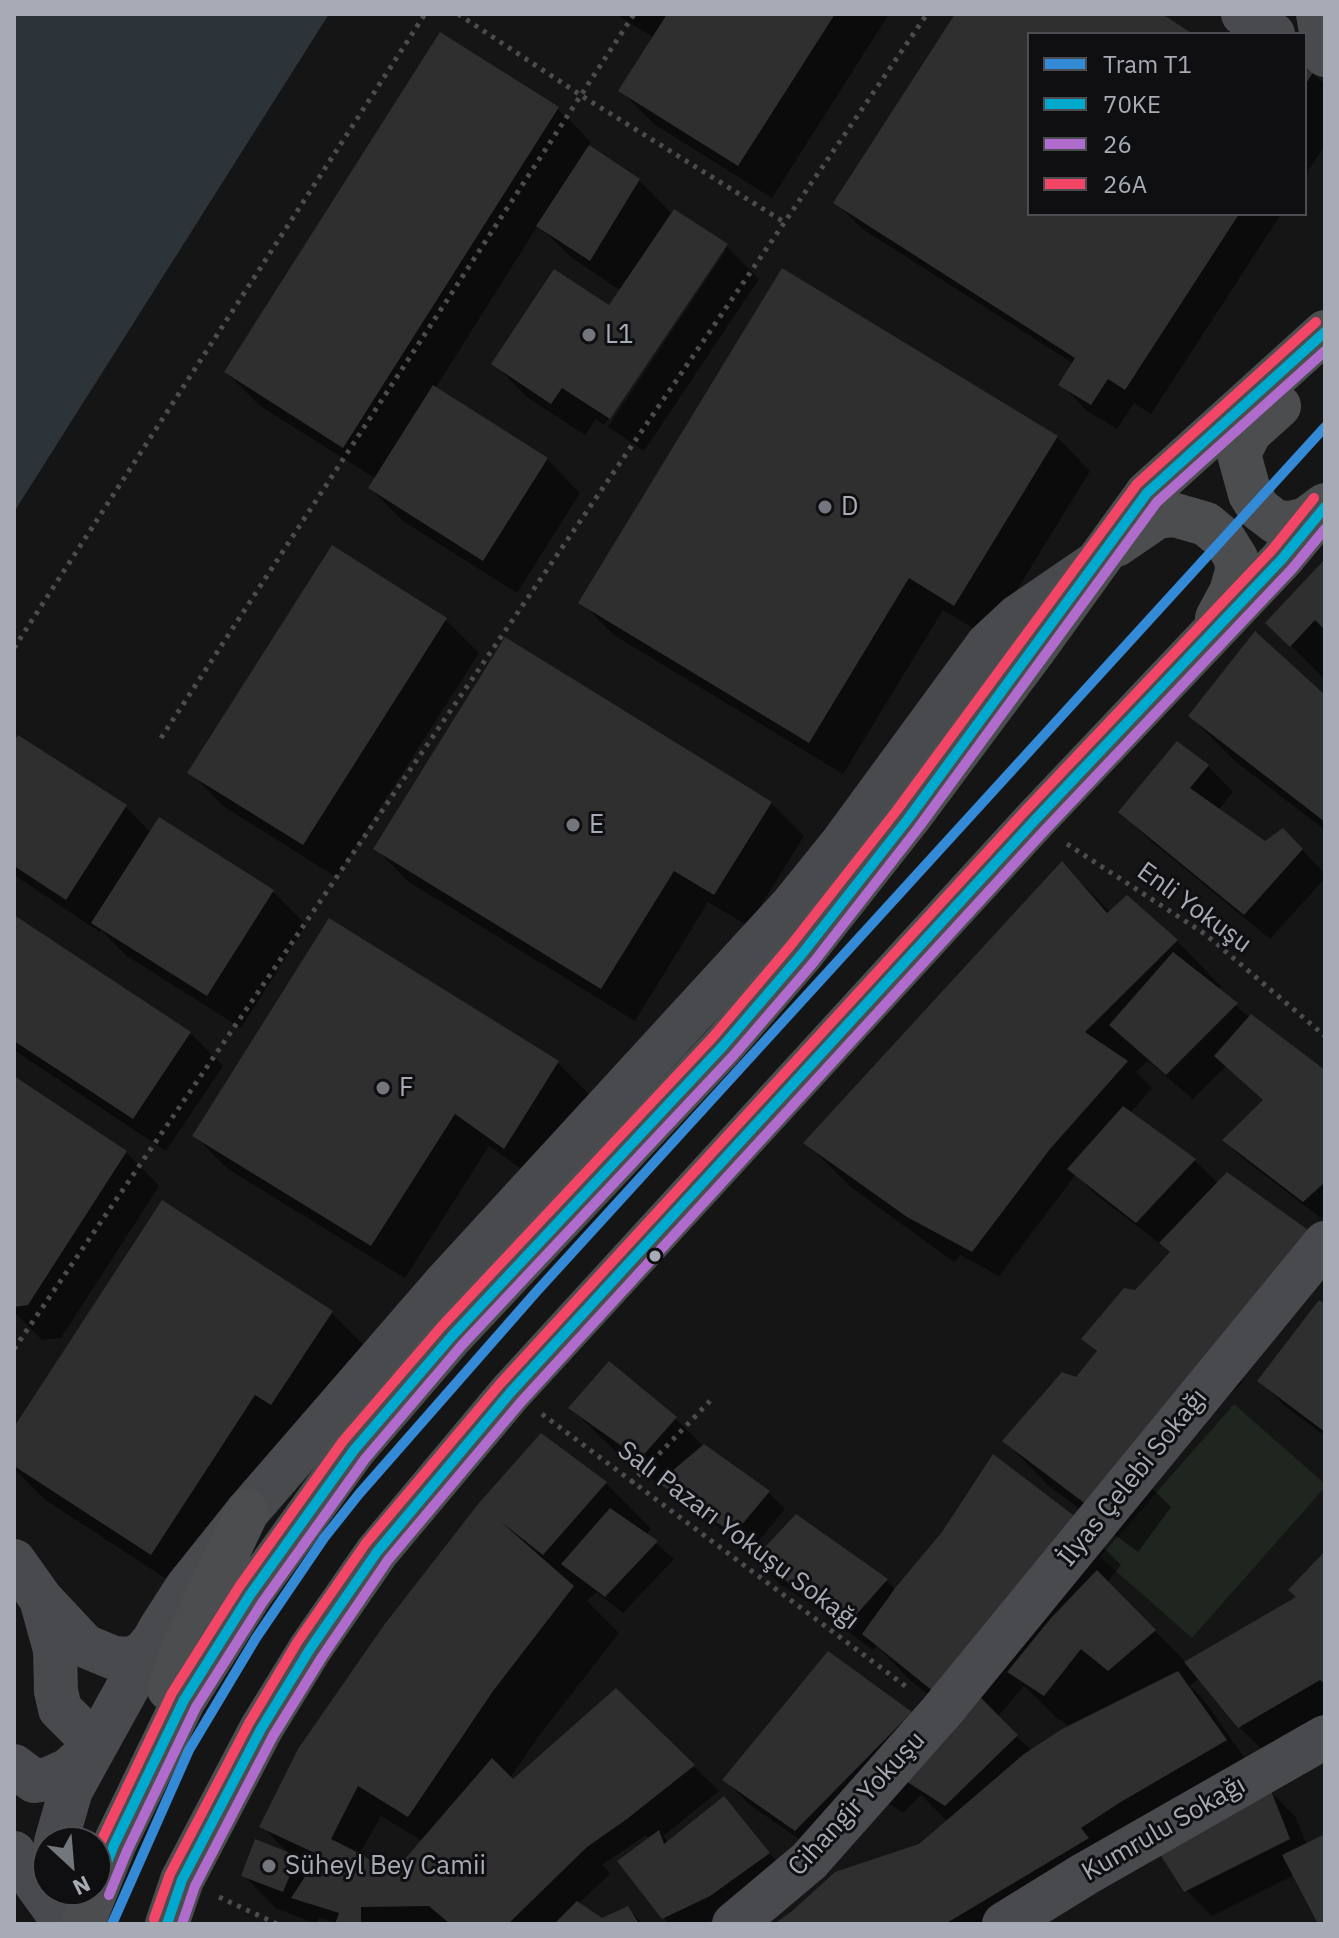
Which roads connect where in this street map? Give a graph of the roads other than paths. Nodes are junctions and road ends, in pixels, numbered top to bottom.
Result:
1 (1243, 14) edge
2 (1318, 14) edge
3 (1270, 32) edge
4 (1325, 55) edge
5 (1307, 57) edge
6 (1325, 69) edge
7 (1325, 332) edge
8 (1325, 364) edge
9 (1325, 506) edge
10 (1098, 562) junction
11 (1193, 653) junction
12 (1325, 1243) edge
13 (247, 1512) junction
14 (14, 1561) edge
15 (41, 1599) junction
16 (155, 1639) junction
17 (941, 1712) joint
18 (1325, 1737) edge
19 (165, 1738) junction
20 (96, 1743) junction
21 (14, 1766) edge
22 (61, 1826) edge
23 (112, 1850) edge
24 (14, 1853) edge
25 (61, 1907) edge
26 (167, 1924) edge
27 (734, 1924) edge
28 (1004, 1924) edge

1 - 3 street
2 - 4 street
5 - 6 street
7 - 10 main road
8 - 9 main road
9 - 11 main road
10 - 11 main road
10 - 13 street
10 - 19 main road
11 - 26 main road
12 - 17 street, İlyas Çelebi Sokağı
13 - 16 street
13 - 19 main road
14 - 15 street
15 - 16 street
15 - 20 street
16 - 20 street
17 - 27 street, Cihangir Yokuşu
18 - 28 street, Kumrulu Sokağı
19 - 23 main road
20 - 21 street
20 - 22 street
24 - 25 street

